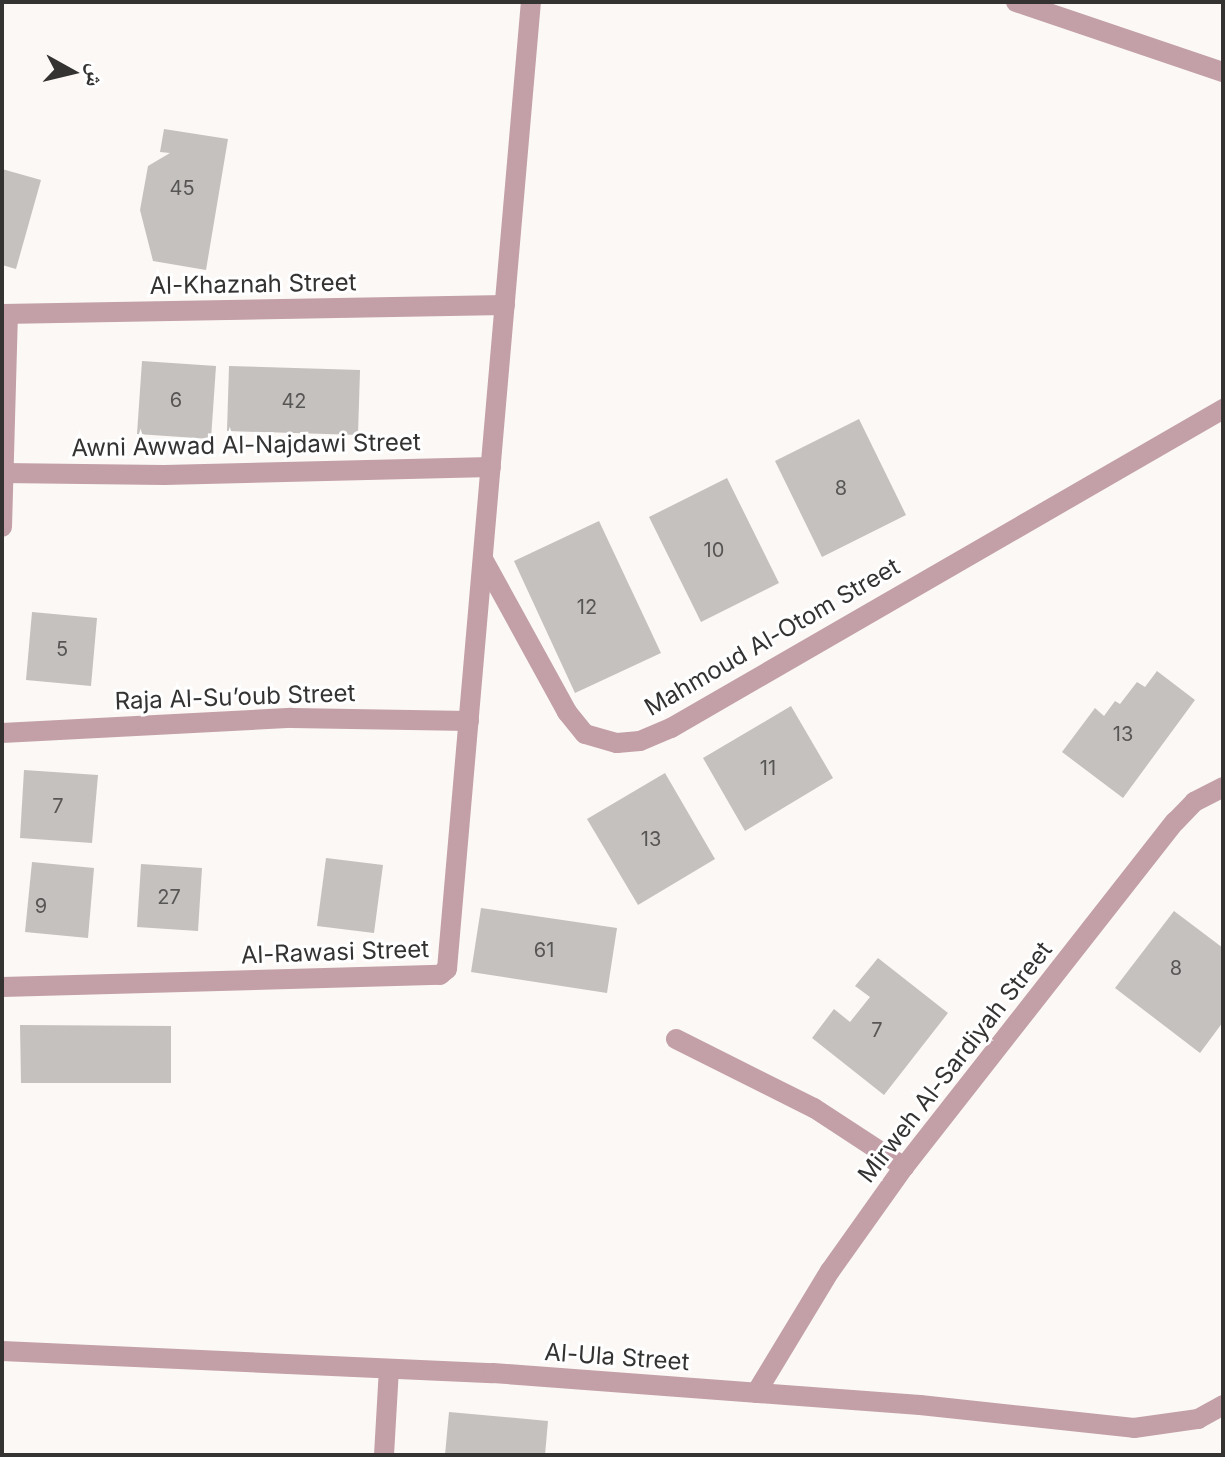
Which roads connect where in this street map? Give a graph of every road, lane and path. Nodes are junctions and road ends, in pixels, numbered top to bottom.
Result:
1 (531, 2) edge
2 (1016, 2) edge
3 (1223, 72) edge
4 (505, 305) junction
5 (5, 314) edge
6 (1223, 409) edge
7 (491, 467) junction
8 (3, 473) edge
9 (2, 527) edge
10 (483, 559) junction
11 (469, 721) junction
12 (2, 733) edge
13 (1223, 787) edge
14 (2, 987) edge
15 (676, 1039) dead end
16 (904, 1167) junction
17 (2, 1351) edge
18 (389, 1369) junction
19 (756, 1393) junction
20 (1223, 1405) edge
21 (384, 1455) edge

1 - 4 street
2 - 3 street
4 - 5 street, Al-Khaznah Street
4 - 7 street
5 - 8 street
6 - 10 street, Mahmoud Al-Otom Street
7 - 8 street, Awni Awwad Al-Najdawi Street
7 - 10 street
8 - 9 street
10 - 11 street, Al-Rawasi Street
11 - 12 street, Raja Al-Su’oub Street
11 - 14 street, Al-Rawasi Street
13 - 16 street, Mirweh Al-Sardiyah Street
15 - 16 street
16 - 19 street, Mirweh Al-Sardiyah Street
17 - 18 street, Al-Ula Street
18 - 19 street, Al-Ula Street
18 - 21 street
19 - 20 street, Al-Ula Street

